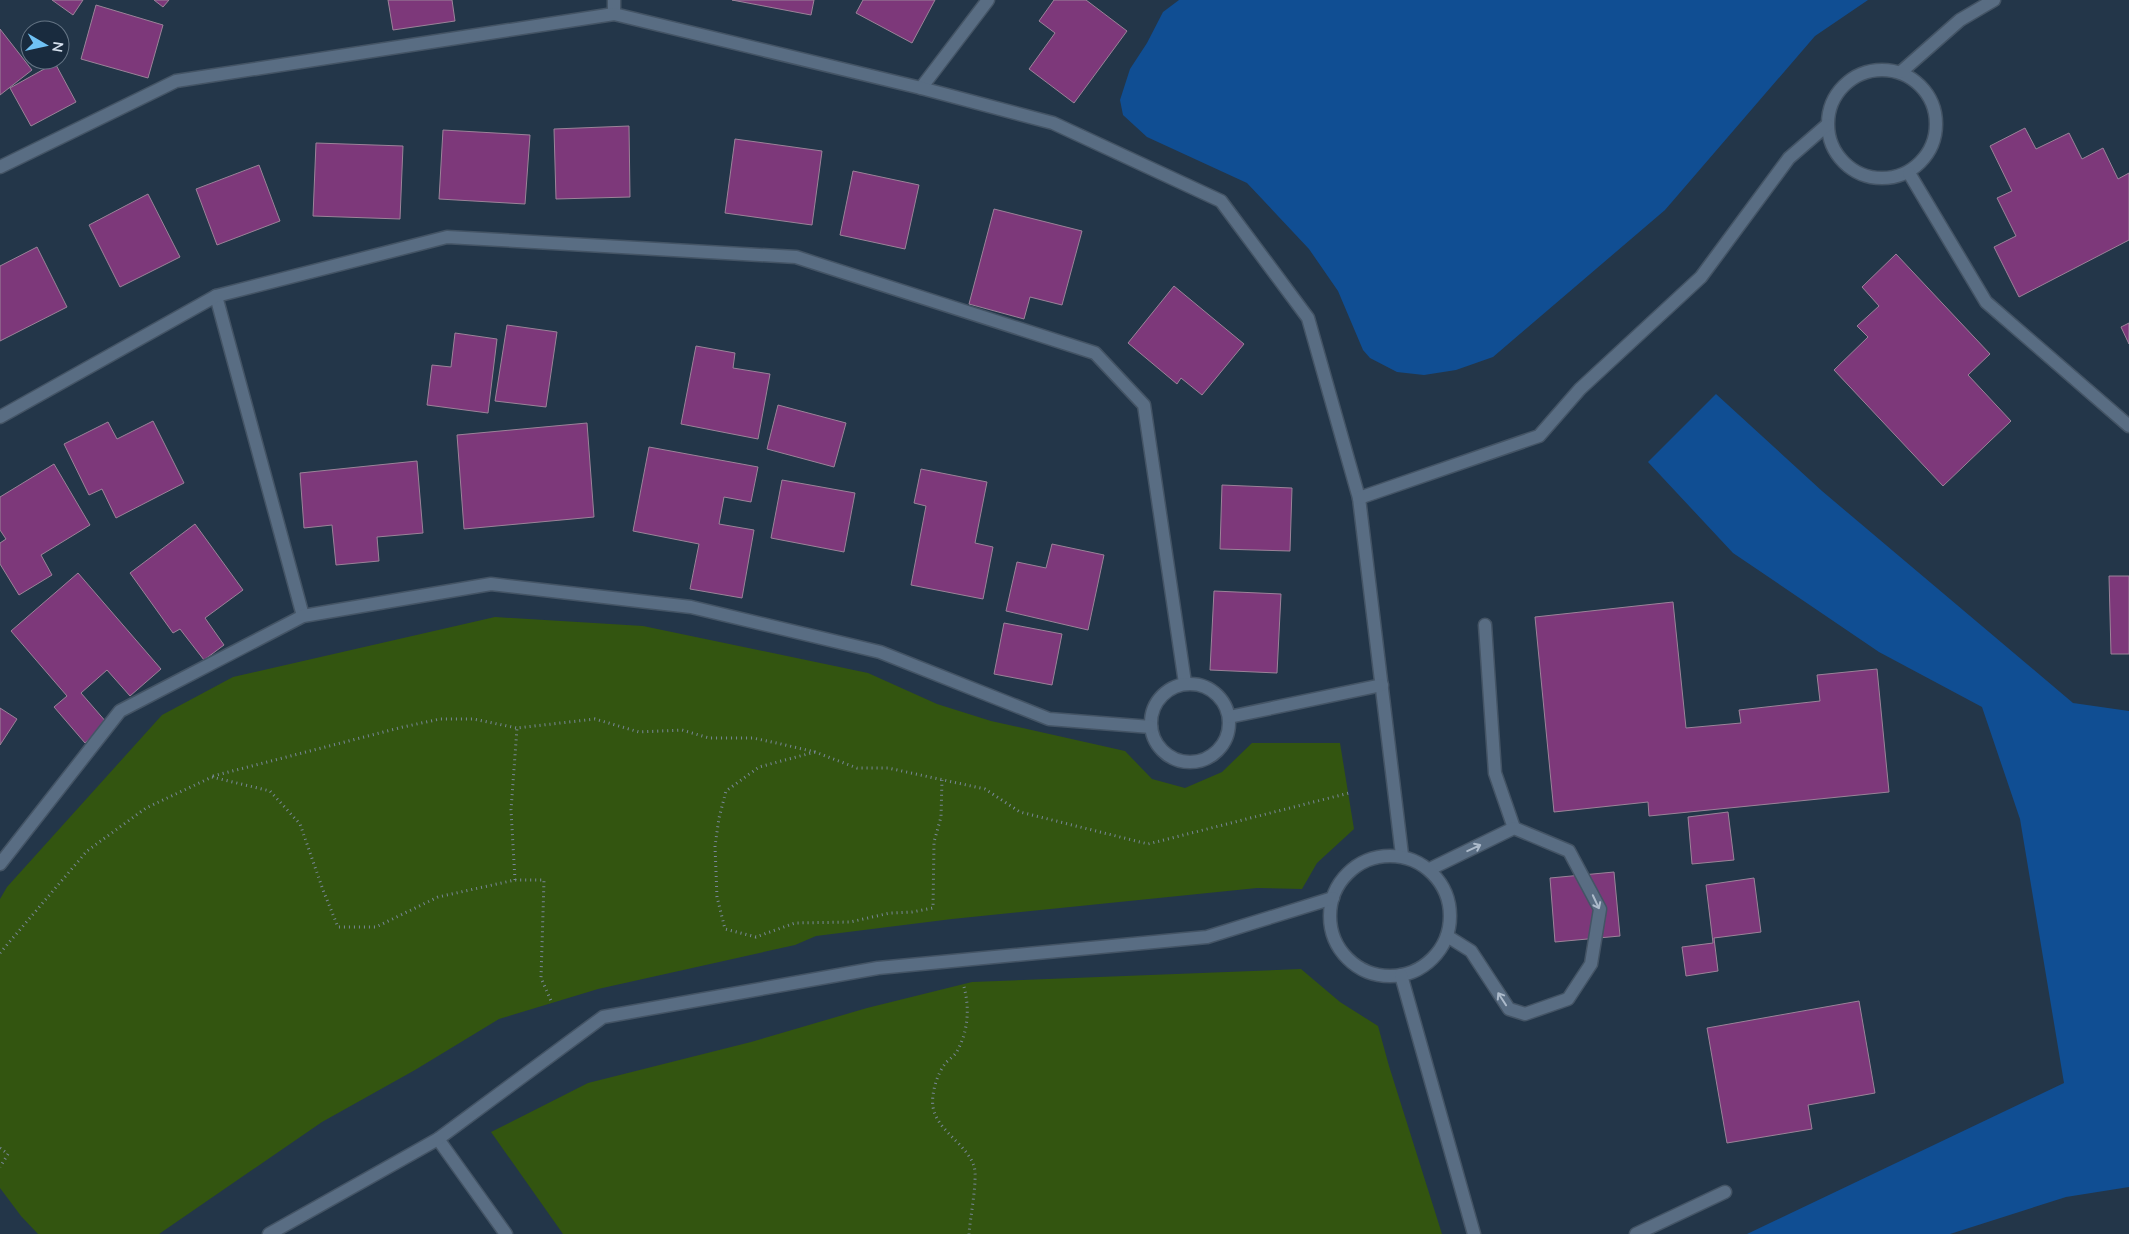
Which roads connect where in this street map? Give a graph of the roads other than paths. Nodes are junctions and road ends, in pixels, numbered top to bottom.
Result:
1 (614, 0) edge
2 (988, 0) edge
3 (1994, 0) edge
4 (614, 14) junction
5 (1901, 72) junction
6 (921, 88) junction
7 (1827, 125) junction
8 (0, 167) edge
9 (1908, 173) junction
10 (216, 296) junction
11 (0, 417) edge
12 (2129, 426) edge
13 (1359, 498) junction
14 (303, 616) junction
15 (1485, 624) dead end
16 (1185, 683) junction
17 (1382, 685) junction
18 (1230, 717) junction
19 (1151, 727) junction
20 (1514, 828) junction
21 (1402, 855) junction
22 (0, 864) edge
23 (1430, 869) junction
24 (1333, 898) junction
25 (1447, 936) junction
26 (1401, 975) junction
27 (438, 1139) junction
28 (1725, 1192) dead end
29 (269, 1234) edge
30 (506, 1234) edge
31 (1474, 1234) edge
32 (1636, 1234) edge

1 - 4 street
2 - 6 street
3 - 5 street
4 - 6 street
4 - 8 street
5 - 7 street
5 - 9 street
6 - 13 street
7 - 9 street
7 - 13 street
9 - 12 street
10 - 11 street
10 - 14 street
10 - 16 street
13 - 17 street
14 - 19 street
14 - 22 street
15 - 20 street
16 - 18 street
16 - 19 street
17 - 18 street
17 - 21 street
18 - 19 street
23 -> 20 street
20 -> 25 street
21 - 23 street
21 - 24 street
23 - 25 street
24 - 26 street
24 - 27 street
25 - 26 street
26 - 31 street
27 - 29 street
27 - 30 street
28 - 32 street

